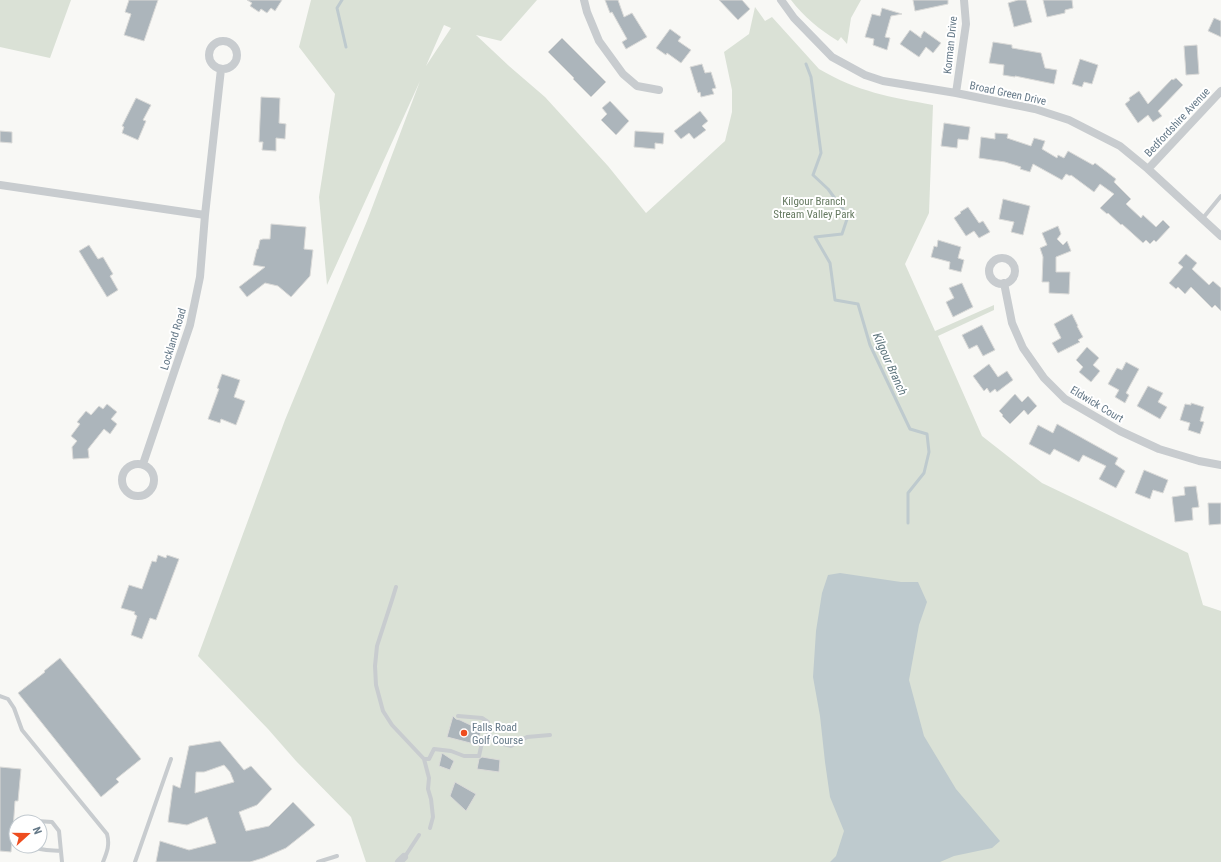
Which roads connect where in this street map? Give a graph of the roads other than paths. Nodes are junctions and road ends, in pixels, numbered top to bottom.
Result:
1 (584, 0) edge
2 (781, 0) edge
3 (964, 0) edge
4 (221, 69) dead end
5 (659, 90) dead end
6 (1221, 91) edge
7 (956, 93) junction
8 (1148, 169) junction
9 (0, 185) edge
10 (1221, 196) edge
11 (205, 215) junction
12 (1203, 218) junction
13 (1221, 236) edge
14 (1004, 284) dead end
15 (143, 464) junction
16 (1221, 465) edge
17 (396, 587) dead end
18 (0, 696) edge
19 (458, 716) dead end
20 (489, 734) junction
21 (550, 735) dead end
22 (171, 759) dead end
23 (424, 759) junction
24 (48, 822) edge
25 (430, 828) dead end
26 (419, 835) dead end
27 (48, 849) edge
28 (61, 851) junction
29 (337, 856) dead end
30 (403, 860) edge
31 (62, 862) edge
32 (103, 862) edge
33 (135, 862) edge
34 (318, 862) edge

1 - 5 street
2 - 7 street, Broad Green Drive
3 - 7 street, Korman Drive
4 - 11 street, Lockland Road
6 - 8 street, Bedfordshire Avenue
7 - 8 street, Broad Green Drive
8 - 12 street, Broad Green Drive
9 - 11 street
10 - 12 lane
11 - 15 street, Lockland Road
12 - 13 street, Broad Green Drive
14 - 16 street, Eldwick Court
15 - 15 street
17 - 23 lane
18 - 32 lane
19 - 20 lane
20 - 21 lane
20 - 23 lane
22 - 33 lane
23 - 25 lane
24 - 28 lane
26 - 30 lane
27 - 28 lane
28 - 31 lane
29 - 34 lane

